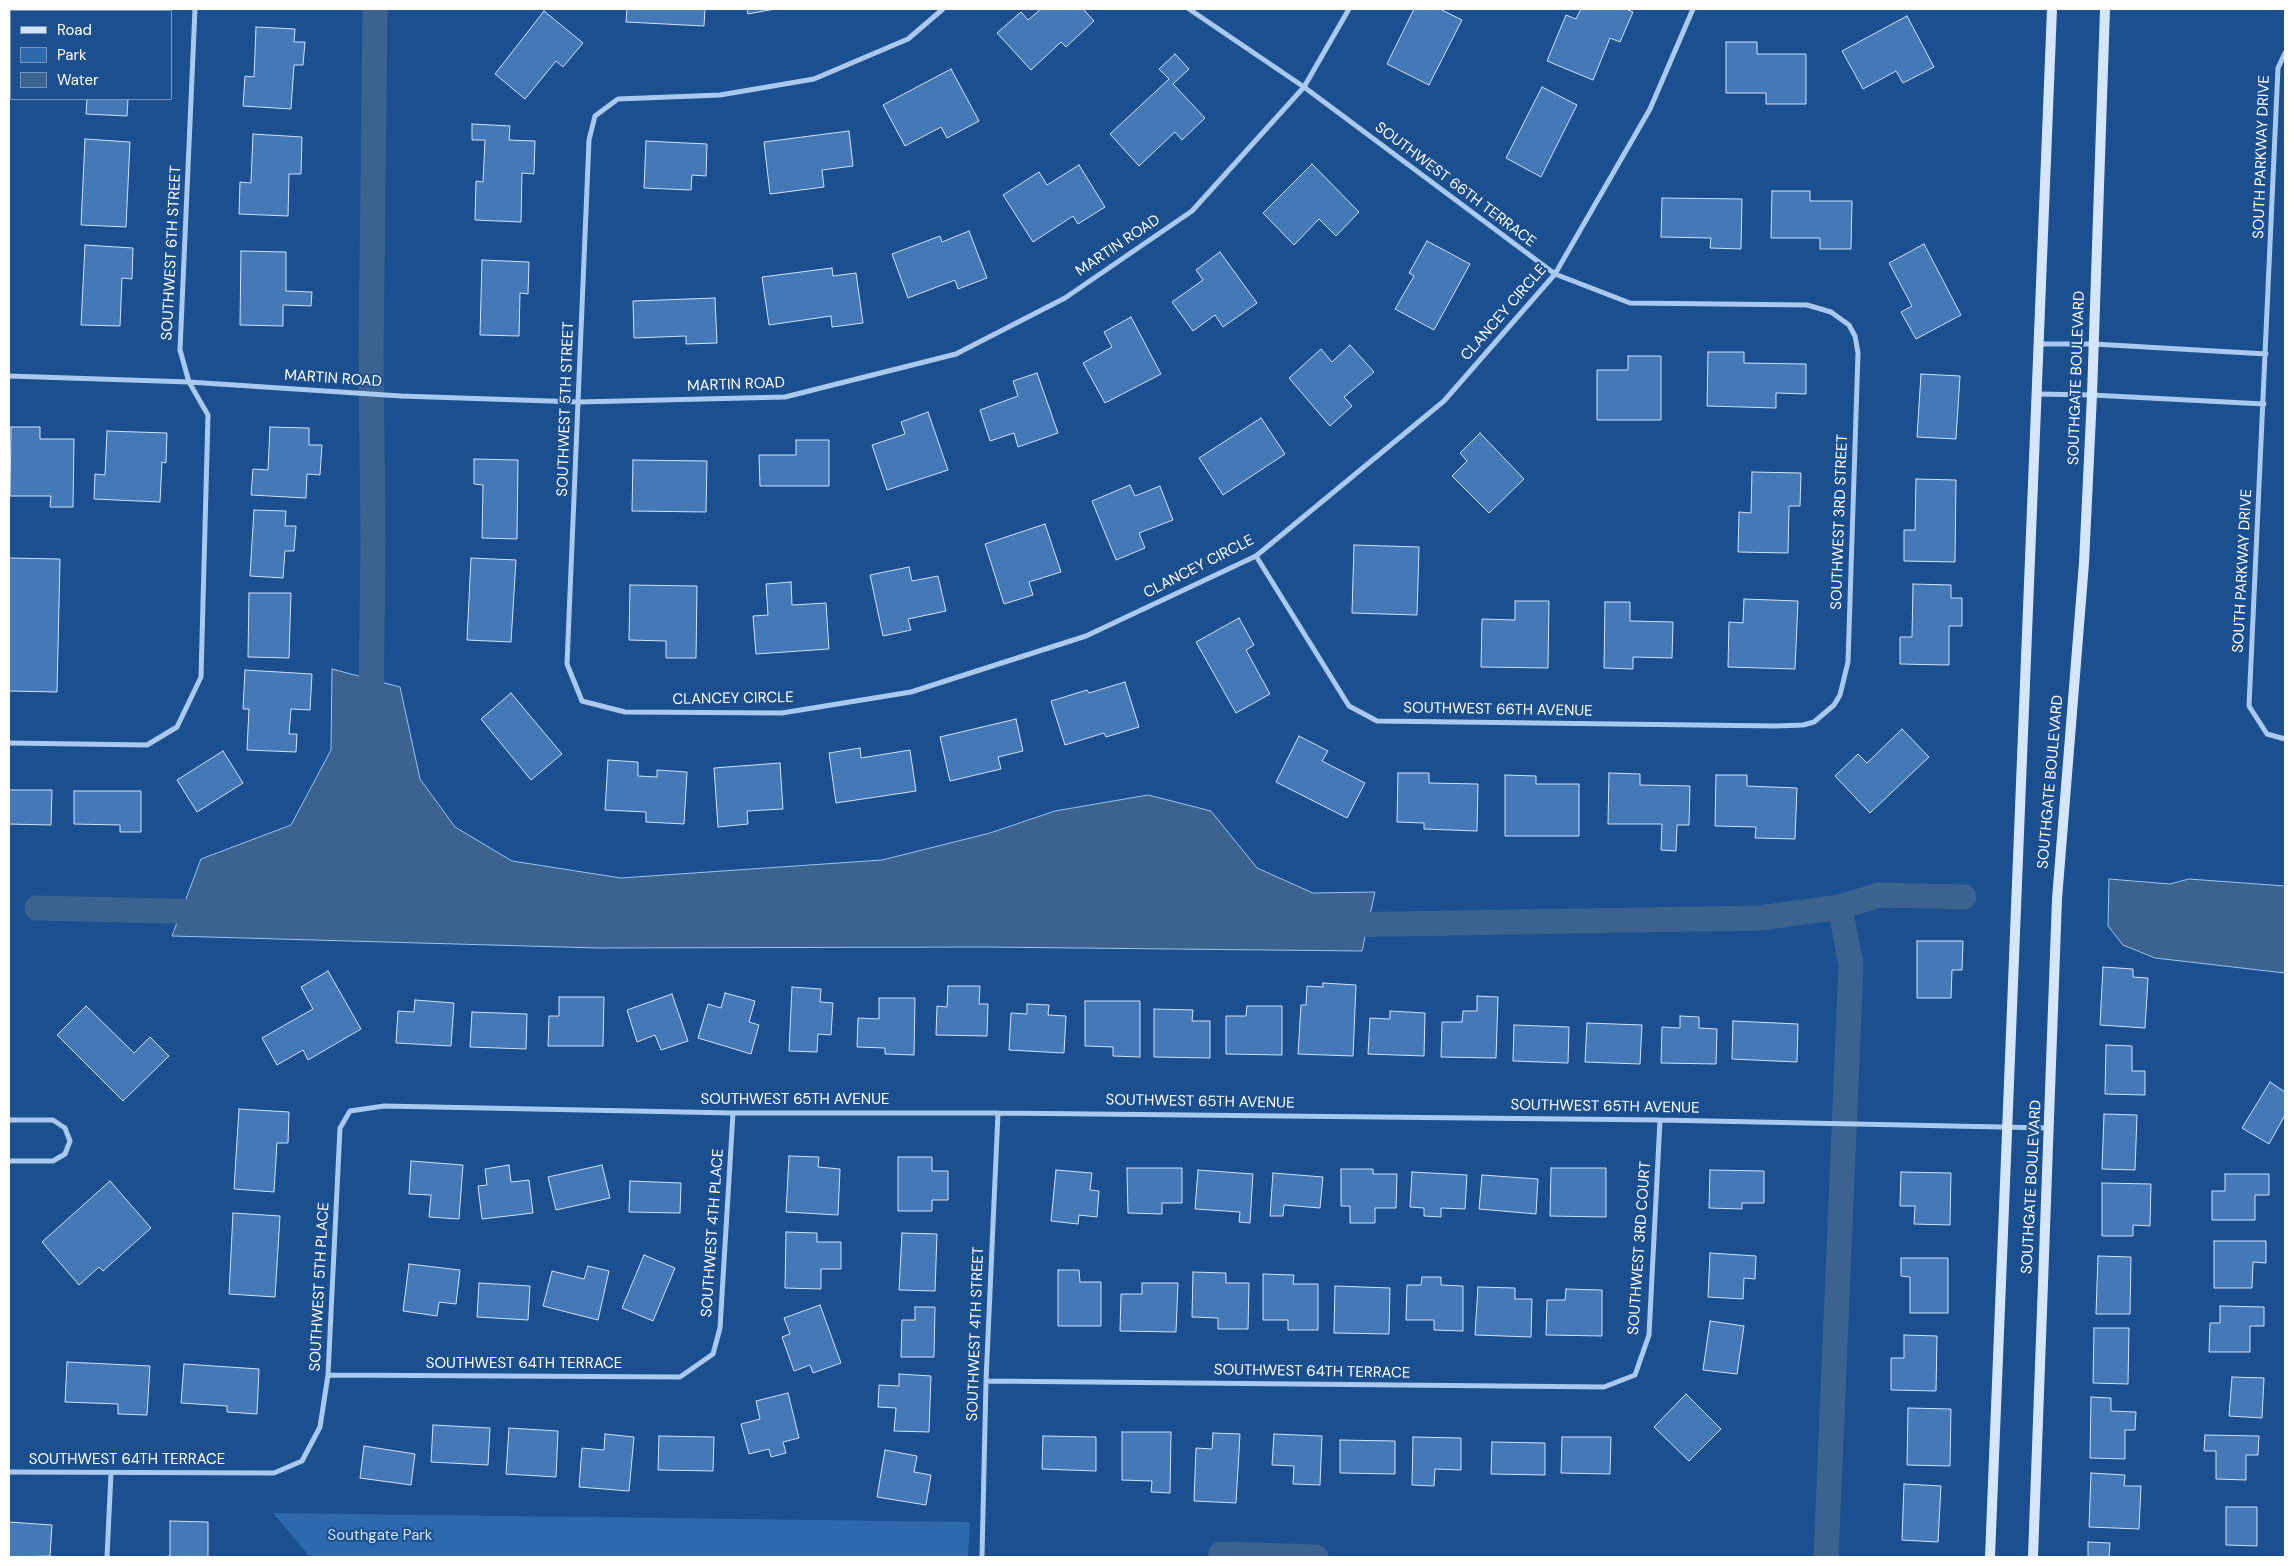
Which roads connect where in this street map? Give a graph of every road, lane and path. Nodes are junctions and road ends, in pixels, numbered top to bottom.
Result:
1 (195, 9) edge
2 (943, 9) edge
3 (1189, 9) edge
4 (1349, 9) edge
5 (1693, 9) edge
6 (2052, 9) edge
7 (2105, 9) edge
8 (2285, 53) edge
9 (1304, 87) junction
10 (1555, 274) junction
11 (1849, 325) joint
12 (2039, 344) junction
13 (2094, 344) junction
14 (2266, 354) junction
15 (9, 376) edge
16 (189, 382) junction
17 (2037, 394) junction
18 (2092, 395) junction
19 (579, 402) junction
20 (2264, 404) junction
21 (1256, 556) junction
22 (582, 702) joint
23 (1824, 715) joint
24 (2285, 739) edge
25 (9, 743) edge
26 (350, 1111) joint
27 (998, 1112) junction
28 (733, 1113) junction
29 (9, 1120) edge
30 (1660, 1120) junction
31 (2007, 1126) junction
32 (2050, 1128) junction
33 (9, 1161) edge
34 (713, 1354) joint
35 (328, 1375) junction
36 (1635, 1375) joint
37 (986, 1381) junction
38 (302, 1461) joint
39 (9, 1472) edge
40 (111, 1473) junction
41 (108, 1557) edge
42 (982, 1557) edge
43 (1990, 1557) edge
44 (2033, 1557) edge

1 - 16 street, SOUTHWEST 6TH STREET
2 - 19 street, SOUTHWEST 5TH STREET
3 - 9 street, SOUTHWEST 66TH TERRACE
4 - 9 street, MARTIN ROAD
5 - 10 street, CLANCEY CIRCLE
6 - 12 main road, SOUTHGATE BOULEVARD
7 - 13 main road, SOUTHGATE BOULEVARD
8 - 14 street, SOUTH PARKWAY DRIVE
9 - 10 street, SOUTHWEST 66TH TERRACE
9 - 19 street, MARTIN ROAD
10 - 11 street, SOUTHWEST 66TH TERRACE
10 - 21 street, CLANCEY CIRCLE
11 - 23 street, SOUTHWEST 3RD STREET
12 - 13 street
12 - 17 main road, SOUTHGATE BOULEVARD
13 - 14 street
13 - 18 main road, SOUTHGATE BOULEVARD
14 - 20 street, SOUTH PARKWAY DRIVE
15 - 16 street, MARTIN ROAD
16 - 19 street, MARTIN ROAD
16 - 25 street, SOUTHWEST 6TH STREET
17 - 18 street
17 - 31 main road, SOUTHGATE BOULEVARD
18 - 20 street
18 - 32 main road, SOUTHGATE BOULEVARD
19 - 22 street, SOUTHWEST 5TH STREET
20 - 24 street, SOUTH PARKWAY DRIVE
21 - 22 street, CLANCEY CIRCLE
21 - 23 street, SOUTHWEST 66TH AVENUE
26 - 28 street, SOUTHWEST 65TH AVENUE
26 - 35 street, SOUTHWEST 5TH PLACE
27 - 28 street, SOUTHWEST 65TH AVENUE
27 - 30 street, SOUTHWEST 65TH AVENUE
27 - 37 street, SOUTHWEST 4TH STREET
28 - 34 street, SOUTHWEST 4TH PLACE
29 - 33 street
30 - 31 street, SOUTHWEST 65TH AVENUE
30 - 36 street, SOUTHWEST 3RD COURT
31 - 32 street, SOUTHWEST 65TH AVENUE
31 - 43 main road, SOUTHGATE BOULEVARD
32 - 44 main road, SOUTHGATE BOULEVARD
34 - 35 street, SOUTHWEST 64TH TERRACE
35 - 38 street, SOUTHWEST 5TH PLACE
36 - 37 street, SOUTHWEST 64TH TERRACE
37 - 42 street, SOUTHWEST 4TH STREET
38 - 40 street, SOUTHWEST 64TH TERRACE
39 - 40 street, SOUTHWEST 64TH TERRACE
40 - 41 street

